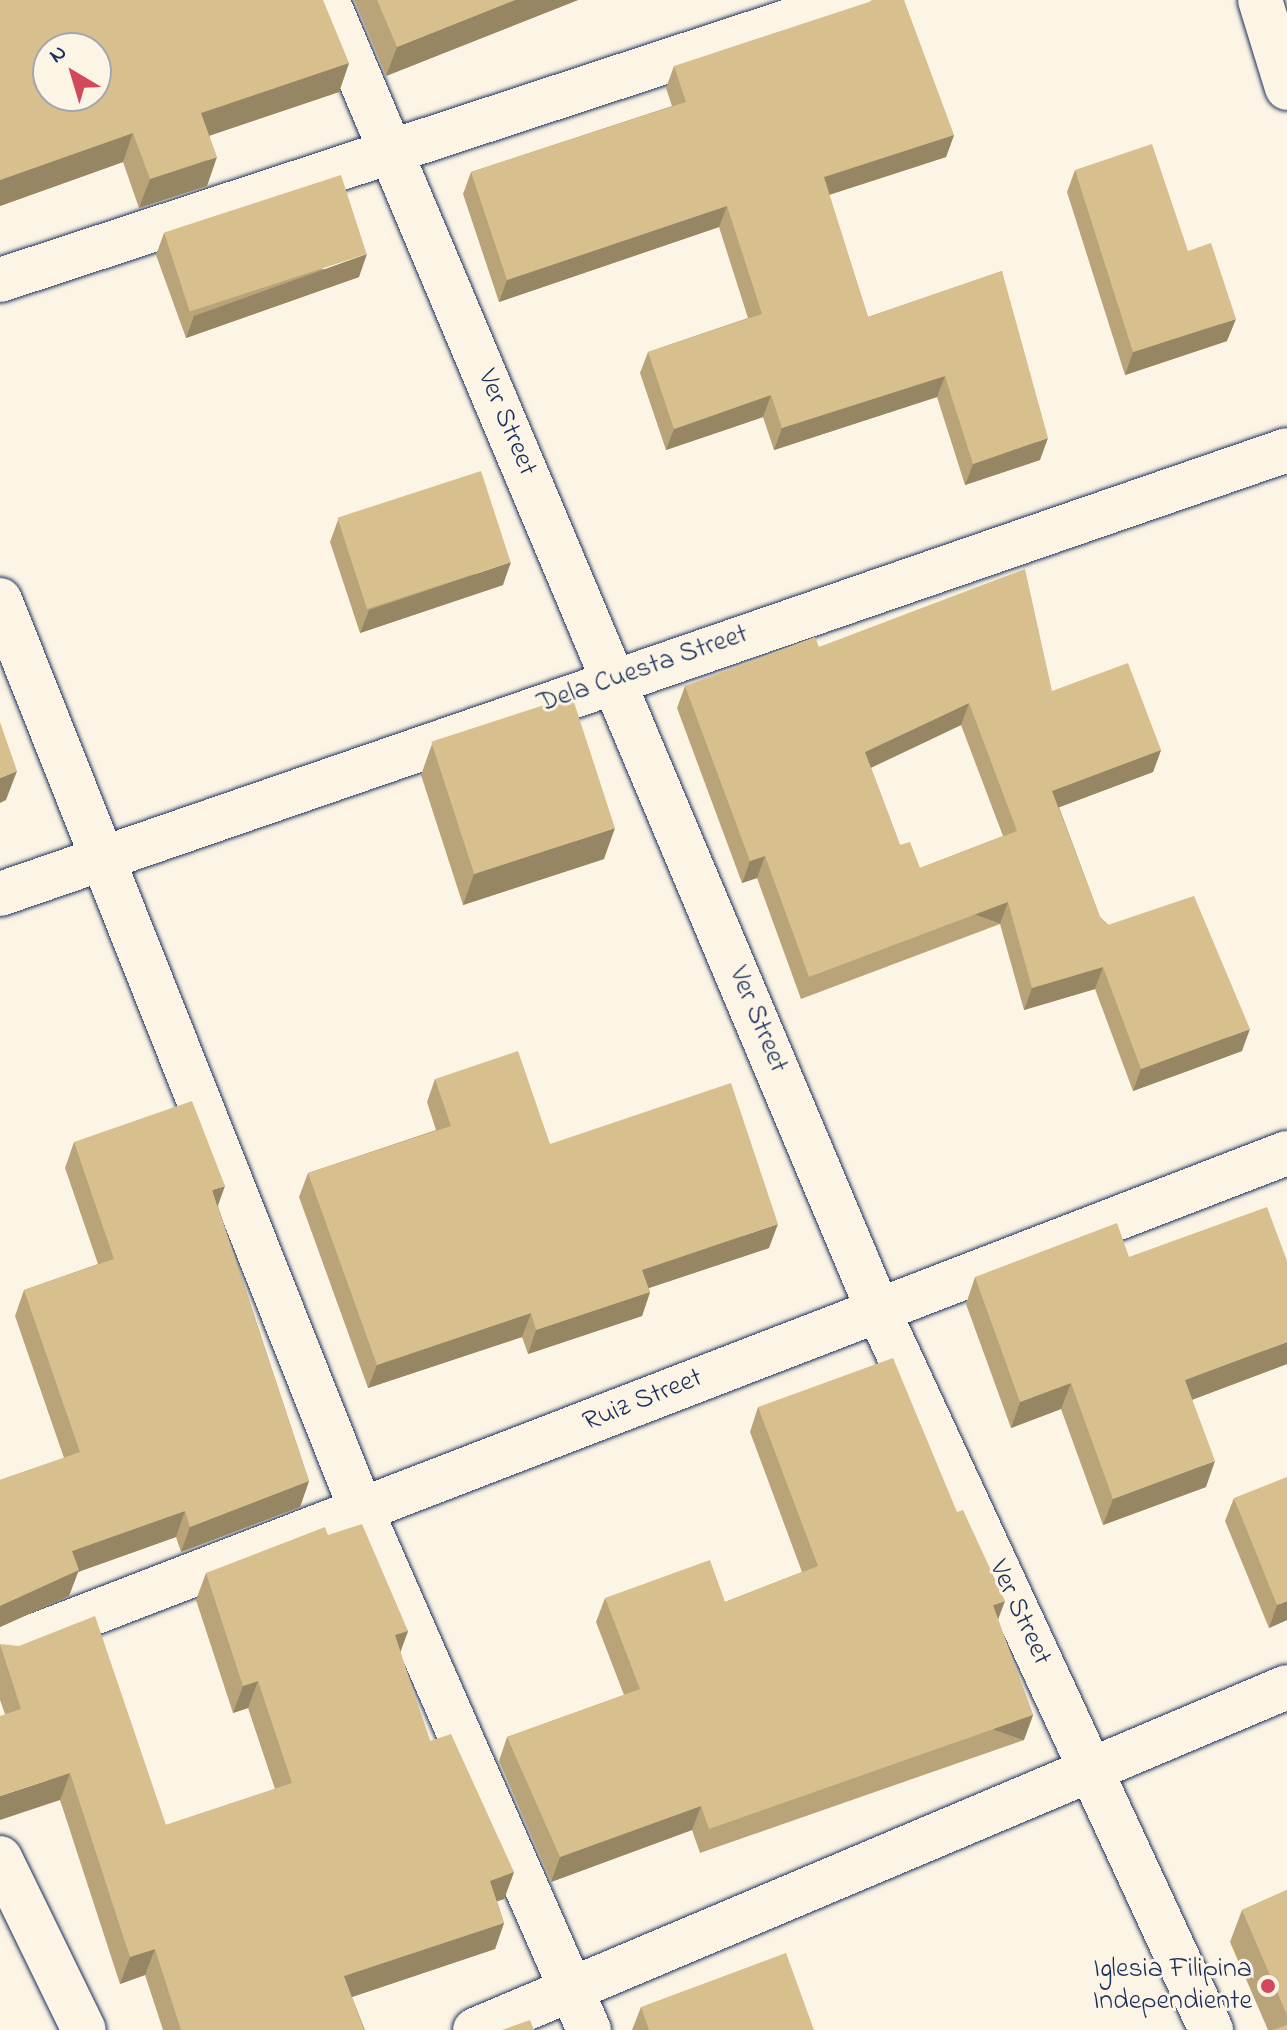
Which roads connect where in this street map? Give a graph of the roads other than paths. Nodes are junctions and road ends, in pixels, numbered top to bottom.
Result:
1 (327, 0) edge
2 (853, 0) edge
3 (1260, 0) edge
4 (1287, 88) edge
5 (391, 150) junction
6 (0, 280) edge
7 (1287, 450) edge
8 (0, 600) edge
9 (615, 680) junction
10 (99, 857) junction
11 (0, 894) edge
12 (1287, 1153) edge
13 (877, 1308) junction
14 (362, 1512) junction
15 (0, 1649) edge
16 (1287, 1687) edge
17 (1089, 1765) junction
18 (0, 1858) edge
19 (573, 1989) junction
20 (84, 2030) edge
21 (475, 2030) edge
22 (589, 2030) edge
23 (1211, 2030) edge

1 - 5 street, Ver Street
2 - 5 street
3 - 4 street
5 - 6 street
5 - 9 street, Ver Street
7 - 9 street, Dela Cuesta Street
8 - 10 street
9 - 10 street, Dela Cuesta Street
9 - 13 street, Ver Street
10 - 11 street, Dela Cuesta Street
10 - 14 street
12 - 13 street, Ruiz Street
13 - 14 street, Ruiz Street
13 - 17 street, Ver Street
14 - 15 street, Ruiz Street
14 - 19 street
16 - 17 street
17 - 19 street
17 - 23 street, Ver Street
18 - 20 street
19 - 21 street
19 - 22 street

